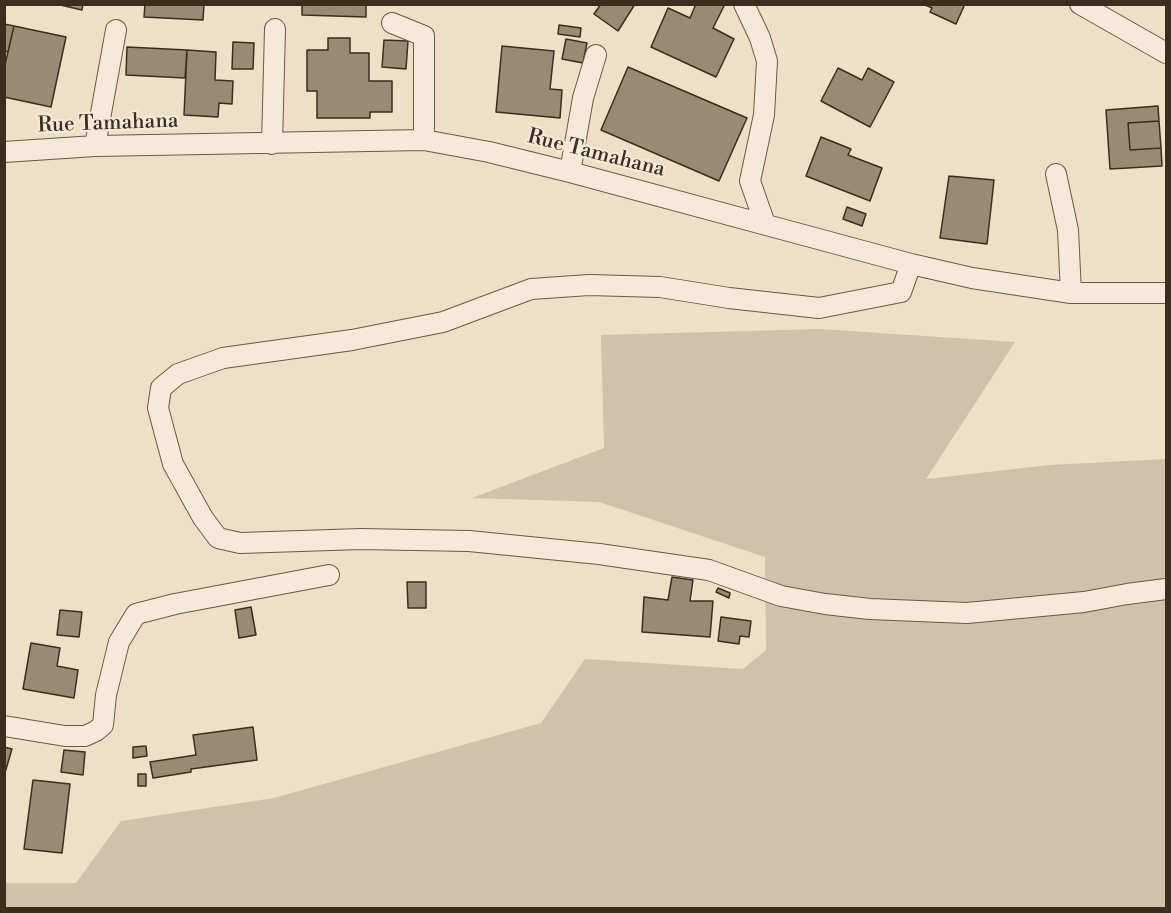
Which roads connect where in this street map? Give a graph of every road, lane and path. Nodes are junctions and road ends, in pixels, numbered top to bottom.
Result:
1 (744, 4) edge
2 (1080, 4) edge
3 (392, 23) dead end
4 (275, 29) dead end
5 (116, 30) dead end
6 (1167, 53) edge
7 (596, 55) dead end
8 (424, 141) junction
9 (272, 144) junction
10 (95, 146) junction
11 (4, 152) edge
12 (570, 172) junction
13 (1056, 174) dead end
14 (765, 224) junction
15 (911, 264) junction
16 (1071, 293) junction
17 (1167, 293) edge
18 (329, 575) dead end
19 (1167, 589) edge
20 (4, 726) edge

1 - 14 street
2 - 6 street
3 - 8 street
4 - 9 street
5 - 10 street
7 - 12 street
8 - 9 street, Rue Tamahana
8 - 12 street, Rue Tamahana
9 - 10 street, Rue Tamahana
10 - 11 street, Rue Tamahana
12 - 14 street, Rue Tamahana
13 - 16 street
14 - 15 street, Rue Tamahana
15 - 16 street, Rue Tamahana
15 - 19 street
16 - 17 street, Rue Tamahana
18 - 20 street

